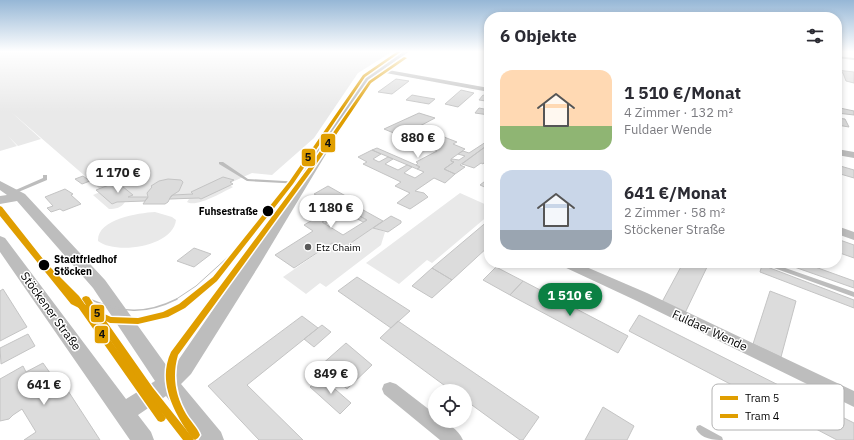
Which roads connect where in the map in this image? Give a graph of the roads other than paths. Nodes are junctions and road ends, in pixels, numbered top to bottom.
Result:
1 (375, 72) edge
2 (386, 72) edge
3 (484, 89) edge
4 (842, 153) edge
5 (854, 155) edge
6 (221, 163) dead end
7 (45, 176) dead end
8 (302, 184) junction
9 (0, 185) edge
10 (17, 194) junction
11 (0, 200) edge
12 (842, 232) edge
13 (854, 236) edge
14 (0, 241) edge
15 (577, 268) edge
16 (779, 268) edge
17 (854, 295) edge
18 (168, 383) junction
19 (824, 384) edge
20 (390, 389) dead end
21 (844, 393) edge
22 (854, 398) edge
23 (124, 413) junction
24 (700, 429) dead end
25 (143, 440) edge
26 (214, 440) edge
27 (454, 440) edge
28 (719, 440) edge

1 - 8 street
2 - 3 street
4 - 5 street
6 - 8 lane
7 - 10 lane
8 - 18 street
9 - 10 street
10 - 11 street
10 - 18 street
12 - 13 street
14 - 23 street, Stöckener Straße
15 - 19 street, Fuldaer Wende
16 - 17 lane
18 - 23 street
18 - 26 street
20 - 27 street
21 - 22 street, Fuldaer Wende
23 - 25 street, Stöckener Straße
24 - 28 lane

